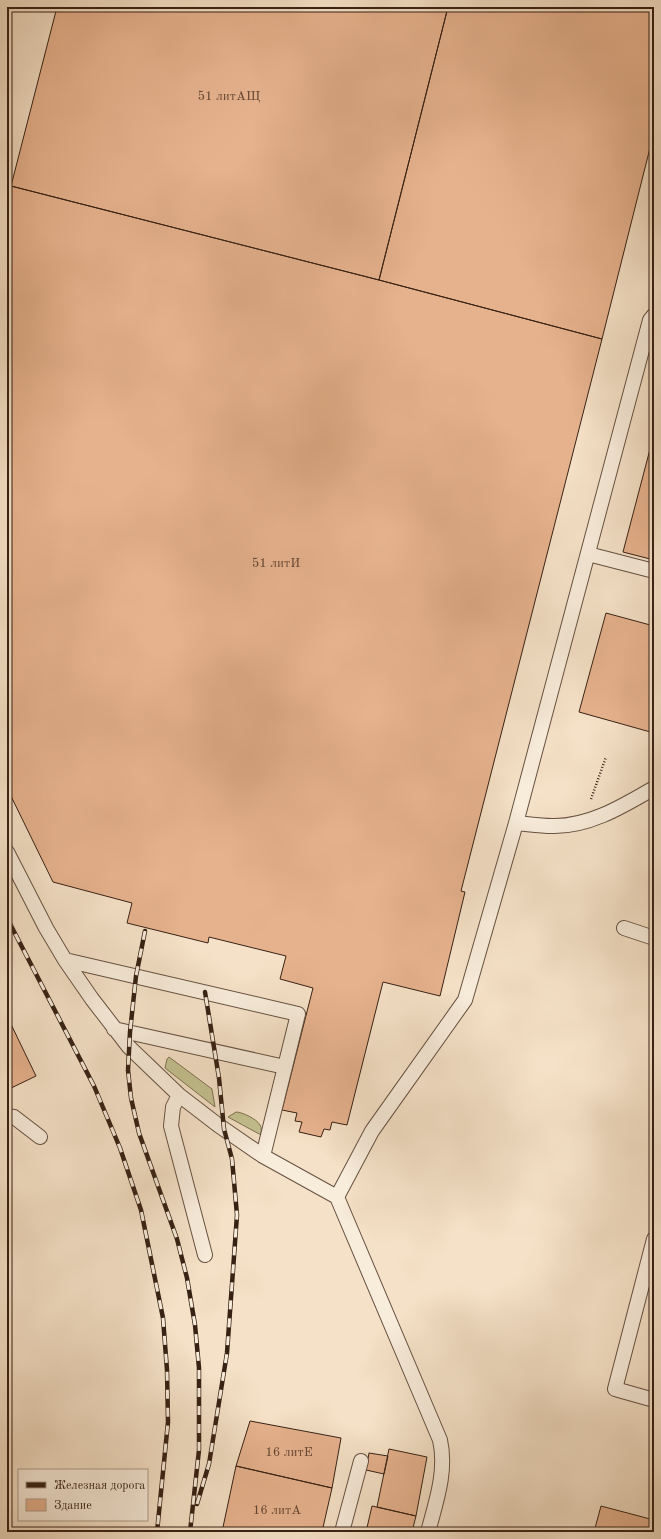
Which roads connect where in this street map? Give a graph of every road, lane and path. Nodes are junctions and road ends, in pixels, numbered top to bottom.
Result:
1 (654, 315) edge
2 (588, 554) junction
3 (654, 571) edge
4 (606, 757) dead end
5 (654, 788) edge
6 (584, 822) junction
7 (516, 823) junction
8 (7, 852) edge
9 (624, 928) dead end
10 (654, 938) edge
11 (65, 960) junction
12 (114, 1029) junction
13 (285, 1067) junction
14 (179, 1095) junction
15 (7, 1116) edge
16 (40, 1137) dead end
17 (263, 1156) junction
18 (336, 1197) junction
19 (654, 1239) edge
20 (205, 1255) dead end
21 (654, 1400) edge
22 (361, 1461) dead end
23 (342, 1532) edge
24 (428, 1532) edge

1 - 2 lane
2 - 3 lane
2 - 7 lane
4 - 6 path
5 - 6 lane
6 - 7 lane
7 - 18 lane
8 - 11 lane
9 - 10 lane
11 - 12 lane
11 - 13 lane
12 - 13 lane
12 - 14 lane
13 - 17 lane
14 - 17 lane
14 - 20 lane
15 - 16 lane
17 - 18 lane
18 - 24 lane
19 - 21 lane
22 - 23 lane

